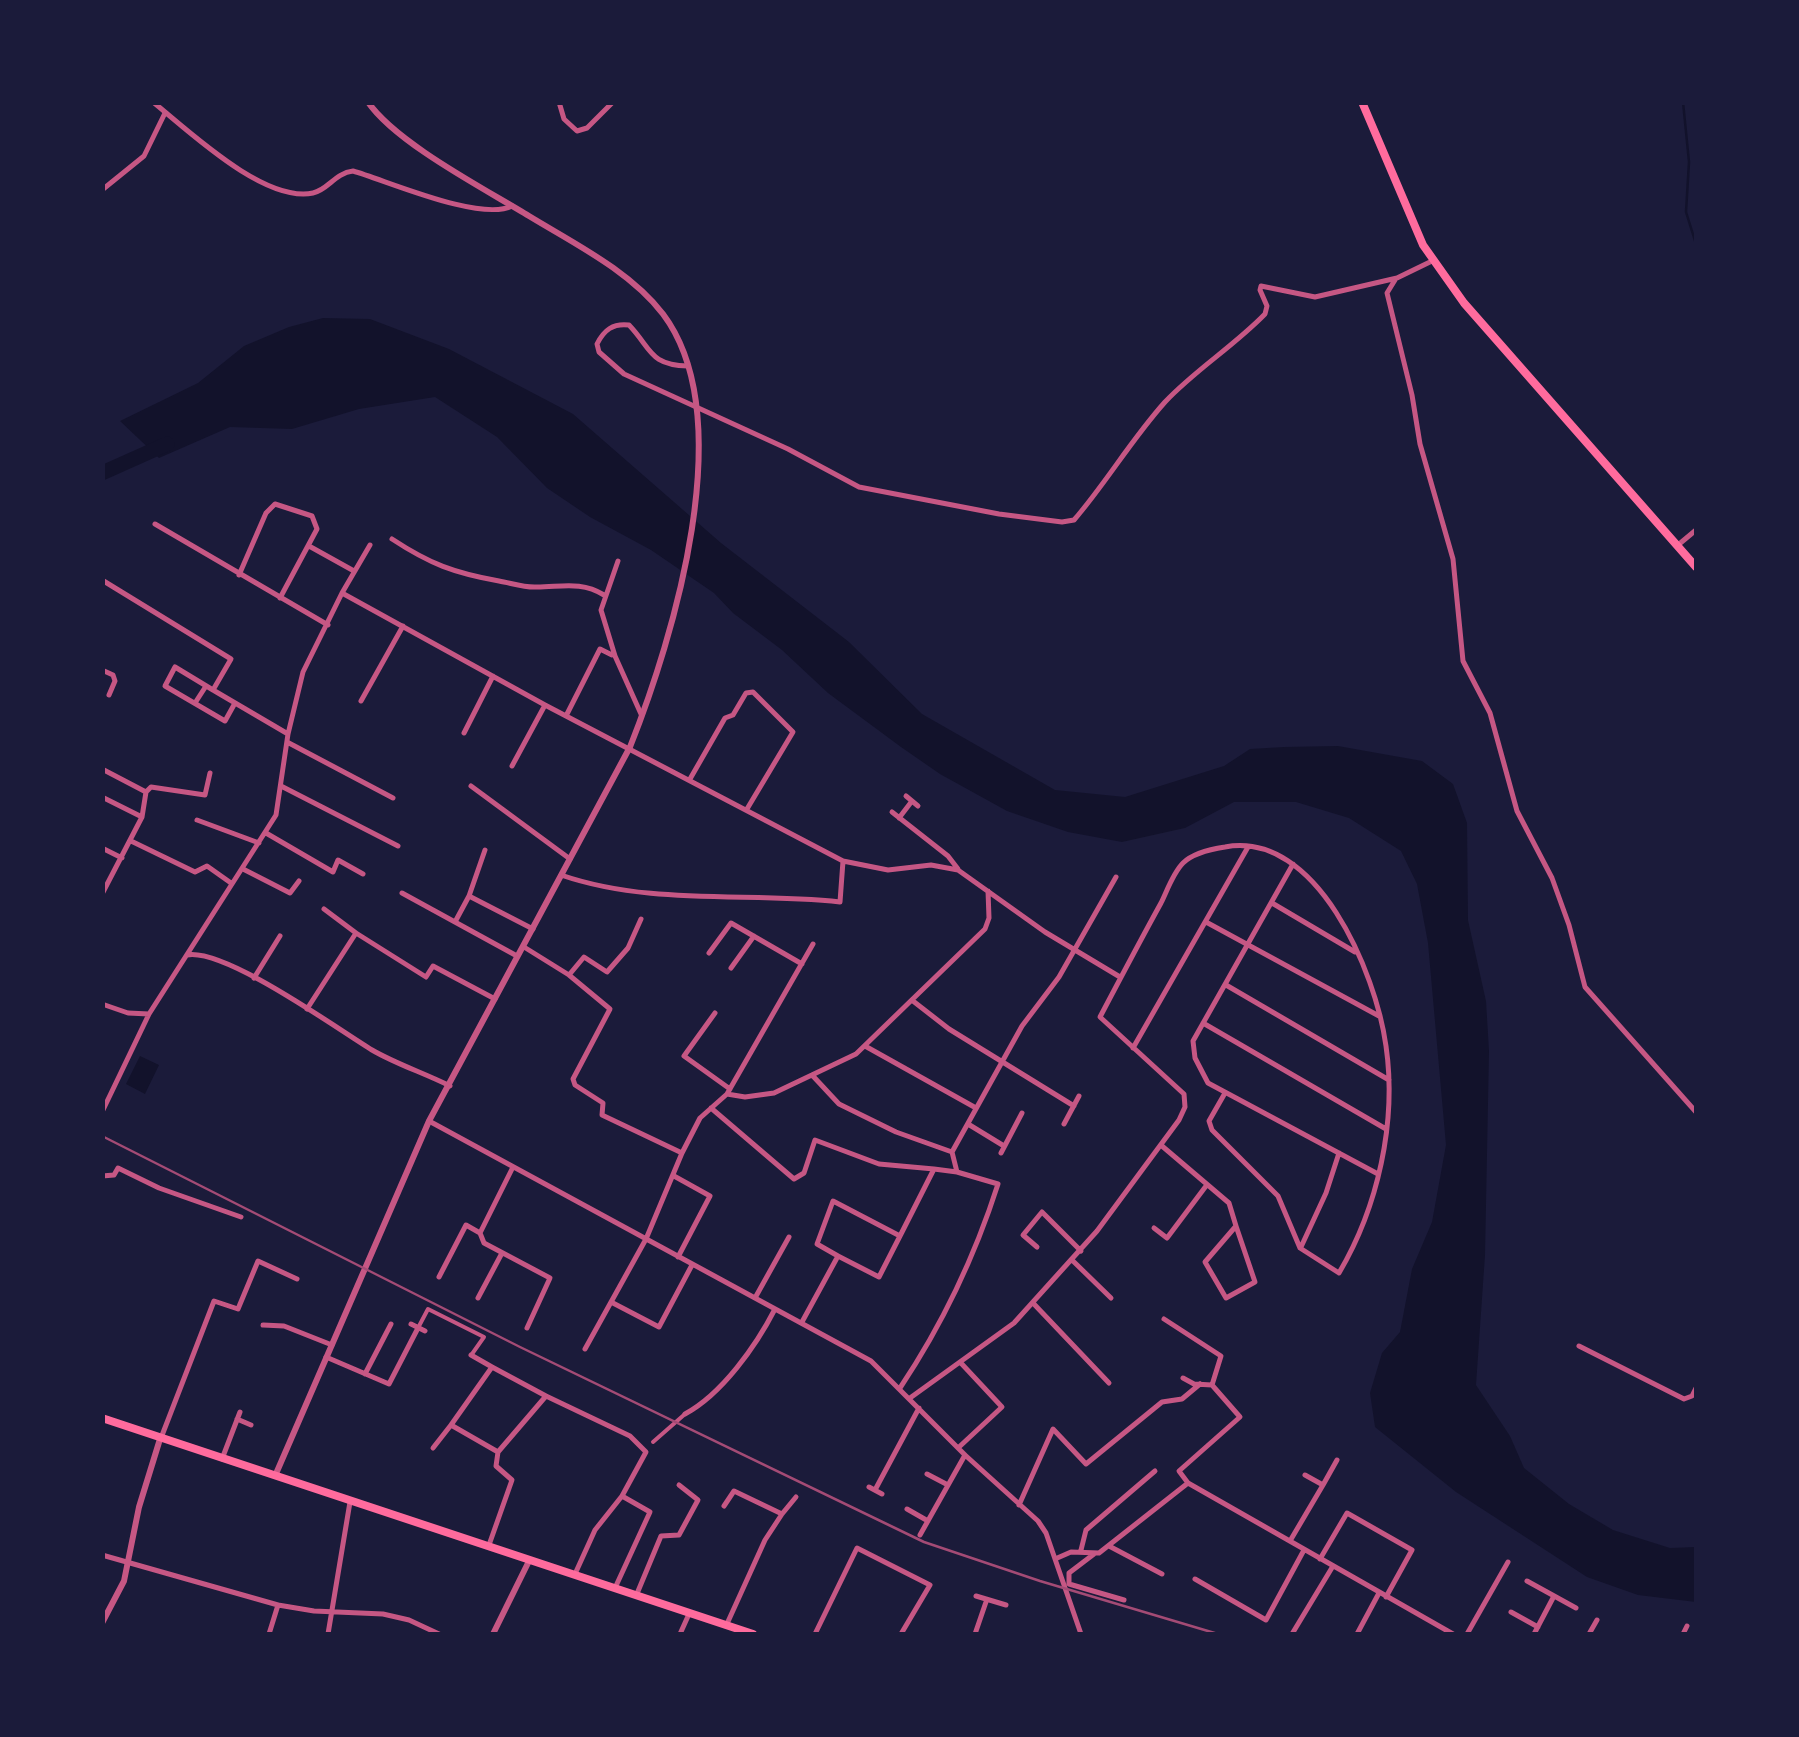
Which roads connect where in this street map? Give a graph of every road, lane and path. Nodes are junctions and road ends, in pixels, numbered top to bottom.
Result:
1 (152, 102) edge
2 (368, 102) edge
3 (559, 102) edge
4 (614, 102) edge
5 (1362, 102) edge
6 (165, 112) junction
7 (102, 190) edge
8 (513, 206) junction
9 (1432, 261) junction
10 (1397, 278) junction
11 (688, 366) junction
12 (155, 524) dead end
13 (1696, 530) edge
14 (392, 539) dead end
15 (370, 545) dead end
16 (1678, 545) junction
17 (309, 546) junction
18 (618, 561) dead end
19 (1696, 566) edge
20 (355, 572) junction
21 (239, 575) junction
22 (102, 580) edge
23 (342, 593) junction
24 (604, 595) junction
25 (280, 598) junction
26 (328, 626) junction
27 (403, 626) junction
28 (615, 656) junction
29 (102, 670) edge
30 (493, 676) junction
31 (206, 686) junction
32 (214, 690) junction
33 (108, 695) dead end
34 (361, 700) dead end
35 (195, 703) junction
36 (235, 704) junction
37 (544, 705) junction
38 (566, 716) junction
39 (643, 716) junction
40 (464, 732) dead end
41 (288, 734) junction
42 (287, 742) junction
43 (630, 747) junction
44 (512, 766) dead end
45 (102, 769) edge
46 (210, 772) dead end
47 (690, 779) junction
48 (281, 786) junction
49 (472, 786) dead end
50 (146, 792) junction
51 (102, 797) edge
52 (394, 798) dead end
53 (918, 806) dead end
54 (747, 809) junction
55 (892, 812) dead end
56 (142, 818) junction
57 (899, 818) junction
58 (197, 820) dead end
59 (266, 832) junction
60 (130, 841) junction
61 (259, 843) junction
62 (1249, 845) junction
63 (398, 846) dead end
64 (102, 848) edge
65 (485, 850) dead end
66 (122, 858) junction
67 (570, 859) junction
68 (843, 861) junction
69 (1293, 864) junction
70 (243, 869) junction
71 (958, 870) junction
72 (363, 874) dead end
73 (561, 875) junction
74 (1116, 877) dead end
75 (299, 881) dead end
76 (231, 884) junction
77 (988, 891) junction
78 (402, 893) dead end
79 (102, 894) edge
80 (469, 896) junction
81 (1272, 903) junction
82 (324, 909) dead end
83 (641, 919) dead end
84 (455, 922) junction
85 (1206, 922) junction
86 (533, 929) junction
87 (356, 933) junction
88 (280, 936) dead end
89 (754, 936) junction
90 (813, 944) dead end
91 (1249, 945) junction
92 (524, 948) junction
93 (1074, 950) junction
94 (709, 953) dead end
95 (1359, 954) junction
96 (186, 955) junction
97 (518, 957) junction
98 (802, 964) junction
99 (731, 968) dead end
100 (568, 975) junction
101 (1121, 977) junction
102 (254, 978) junction
103 (1226, 986) junction
104 (495, 998) junction
105 (912, 1001) junction
106 (102, 1004) edge
107 (308, 1009) junction
108 (715, 1013) dead end
109 (149, 1014) junction
110 (1380, 1017) junction
111 (1204, 1023) junction
112 (864, 1046) junction
113 (1133, 1048) junction
114 (1002, 1059) junction
115 (812, 1075) junction
116 (1389, 1080) junction
117 (450, 1086) junction
118 (729, 1092) junction
119 (1225, 1092) junction
120 (1079, 1096) dead end
121 (1074, 1106) junction
122 (711, 1108) junction
123 (976, 1108) junction
124 (102, 1112) edge
125 (1696, 1112) edge
126 (1022, 1114) dead end
127 (428, 1122) junction
128 (968, 1124) junction
129 (1064, 1124) dead end
130 (1386, 1129) junction
131 (1162, 1146) junction
132 (952, 1152) junction
133 (682, 1153) junction
134 (1339, 1153) junction
135 (513, 1167) junction
136 (934, 1170) junction
137 (956, 1172) junction
138 (1378, 1174) junction
139 (102, 1176) edge
140 (674, 1176) junction
141 (1207, 1185) junction
142 (241, 1217) dead end
143 (1236, 1226) junction
144 (1154, 1228) dead end
145 (480, 1233) junction
146 (900, 1236) junction
147 (790, 1237) dead end
148 (646, 1239) junction
149 (1037, 1246) dead end
150 (1300, 1248) junction
151 (1080, 1251) junction
152 (502, 1253) junction
153 (838, 1256) junction
154 (678, 1257) junction
155 (1073, 1261) junction
156 (692, 1265) junction
157 (439, 1277) dead end
158 (297, 1279) dead end
159 (478, 1298) dead end
160 (755, 1298) junction
161 (1111, 1298) dead end
162 (611, 1302) junction
163 (1033, 1303) junction
164 (775, 1309) junction
165 (1164, 1319) dead end
166 (802, 1322) junction
167 (391, 1324) dead end
168 (411, 1324) dead end
169 (263, 1325) dead end
170 (527, 1328) dead end
171 (422, 1330) junction
172 (332, 1344) junction
173 (1579, 1346) dead end
174 (585, 1349) dead end
175 (471, 1355) joint
176 (326, 1357) junction
177 (960, 1362) junction
178 (492, 1367) junction
179 (365, 1374) junction
180 (1183, 1378) dead end
181 (1109, 1383) dead end
182 (1200, 1384) junction
183 (1212, 1385) junction
184 (900, 1388) junction
185 (1696, 1388) edge
186 (546, 1396) junction
187 (910, 1398) junction
188 (919, 1408) junction
189 (684, 1414) joint
190 (102, 1418) edge
191 (251, 1425) dead end
192 (451, 1425) junction
193 (160, 1439) junction
194 (653, 1442) joint
195 (434, 1448) dead end
196 (958, 1448) junction
197 (498, 1452) junction
198 (646, 1452) junction
199 (965, 1455) junction
200 (222, 1459) junction
201 (1337, 1460) dead end
202 (1154, 1471) dead end
203 (927, 1474) dead end
204 (1305, 1474) dead end
205 (275, 1476) junction
206 (1188, 1483) junction
207 (1323, 1485) junction
208 (679, 1486) dead end
209 (948, 1486) junction
210 (876, 1490) dead end
211 (622, 1496) junction
212 (796, 1497) dead end
213 (350, 1502) junction
214 (1019, 1505) junction
215 (724, 1506) dead end
216 (907, 1510) dead end
217 (782, 1514) junction
218 (928, 1521) junction
219 (920, 1535) dead end
220 (1290, 1541) junction
221 (1110, 1546) junction
222 (487, 1548) junction
223 (1081, 1550) junction
224 (1304, 1550) junction
225 (102, 1554) edge
226 (1094, 1554) junction
227 (1055, 1559) junction
228 (1320, 1559) junction
229 (529, 1561) junction
230 (1508, 1562) dead end
231 (129, 1563) junction
232 (1333, 1566) junction
233 (1162, 1574) dead end
234 (574, 1576) junction
235 (1195, 1579) dead end
236 (1527, 1581) dead end
237 (614, 1589) junction
238 (1383, 1595) junction
239 (636, 1596) junction
240 (976, 1596) dead end
241 (1554, 1596) junction
242 (987, 1599) junction
243 (1124, 1600) dead end
244 (278, 1605) junction
245 (1006, 1605) dead end
246 (1576, 1608) dead end
247 (332, 1611) junction
248 (1511, 1612) dead end
249 (689, 1614) junction
250 (1597, 1620) dead end
251 (102, 1623) edge
252 (726, 1626) junction
253 (1687, 1626) dead end
254 (1538, 1627) junction
255 (269, 1634) edge
256 (328, 1634) edge
257 (439, 1634) edge
258 (493, 1634) edge
259 (680, 1634) edge
260 (753, 1634) edge
261 (815, 1634) edge
262 (901, 1634) edge
263 (975, 1634) edge
264 (1081, 1634) edge
265 (1292, 1634) edge
266 (1357, 1634) edge
267 (1453, 1634) edge
268 (1468, 1634) edge
269 (1534, 1634) edge
270 (1589, 1634) edge
271 (1683, 1634) edge

1 - 6 street
2 - 8 street
3 - 4 street
5 - 9 main road
6 - 7 street
6 - 8 street
8 - 11 street
9 - 10 street
9 - 16 main road
10 - 11 street
10 - 125 street
11 - 39 street
12 - 21 street
13 - 16 street
14 - 24 street
15 - 20 street
16 - 19 main road
17 - 20 street
17 - 21 street
17 - 25 street
18 - 24 street
20 - 23 street
21 - 25 street
22 - 32 street
23 - 26 street
23 - 27 street
24 - 28 street
25 - 26 street
26 - 41 street
27 - 30 street
27 - 34 street
28 - 38 street
28 - 39 street
29 - 33 street
30 - 37 street
30 - 40 street
31 - 32 street
31 - 35 street
31 - 35 street
32 - 36 street
35 - 36 street
36 - 41 street
37 - 38 street
37 - 44 street
38 - 43 street
39 - 43 street
41 - 42 street
42 - 48 street
42 - 52 street
43 - 47 street
43 - 67 street
45 - 50 street
46 - 50 street
47 - 54 street
47 - 54 street
48 - 59 street
48 - 63 street
49 - 67 street
50 - 56 street
51 - 56 street
53 - 57 street
54 - 68 street
55 - 57 street
56 - 60 street
57 - 71 street
58 - 61 street
59 - 61 street
59 - 72 street
60 - 66 street
60 - 76 street
61 - 70 street
62 - 69 street
62 - 85 street
62 - 101 street
64 - 66 street
65 - 80 street
66 - 79 street
67 - 73 street
68 - 71 street
68 - 73 street
69 - 81 street
69 - 95 street
70 - 75 street
70 - 76 street
71 - 77 street
73 - 86 street
74 - 93 street
76 - 96 street
77 - 93 street
77 - 105 street
78 - 84 street
80 - 84 street
80 - 86 street
81 - 91 street
81 - 95 street
82 - 87 street
83 - 100 street
84 - 97 street
85 - 91 street
85 - 113 street
86 - 92 street
87 - 104 street
87 - 107 street
88 - 102 street
89 - 94 street
89 - 98 street
89 - 99 street
90 - 98 street
91 - 103 street
91 - 110 street
92 - 97 street
92 - 100 street
93 - 101 street
93 - 114 street
95 - 110 street
96 - 102 street
96 - 109 street
97 - 104 street
98 - 118 street
100 - 133 street
101 - 113 street
102 - 107 street
103 - 111 street
103 - 116 street
104 - 117 street
105 - 112 street
105 - 114 street
106 - 109 street
107 - 117 street
108 - 118 street
109 - 124 street
110 - 116 street
111 - 119 street
111 - 130 street
112 - 115 street
112 - 123 street
113 - 131 street
114 - 121 street
114 - 123 street
115 - 118 street
115 - 132 street
116 - 130 street
117 - 127 street
118 - 122 street
119 - 134 street
119 - 150 street
120 - 121 street
121 - 129 street
122 - 133 street
122 - 136 street
123 - 128 street
126 - 128 street
127 - 135 street
127 - 172 street
128 - 132 street
130 - 138 street
131 - 141 street
131 - 151 street
132 - 137 street
133 - 140 street
134 - 138 street
134 - 150 street
135 - 145 street
135 - 148 street
136 - 137 street
136 - 146 street
137 - 184 street
138 - 150 street
139 - 142 street
140 - 148 street
140 - 154 street
141 - 143 street
141 - 144 street
143 - 143 street
145 - 152 street
145 - 157 street
146 - 153 street
146 - 153 street
147 - 160 street
148 - 154 street
148 - 162 street
149 - 151 street
151 - 155 street
152 - 159 street
152 - 170 street
153 - 166 street
154 - 156 street
155 - 161 street
155 - 163 street
156 - 160 street
156 - 162 street
158 - 193 street
160 - 164 street
162 - 174 street
163 - 177 street
163 - 181 street
164 - 166 street
164 - 189 street
165 - 183 street
166 - 184 street
167 - 179 street
168 - 171 street
169 - 172 street
171 - 175 street
171 - 179 street
172 - 176 street
173 - 185 street
175 - 178 street
176 - 179 street
176 - 205 street
177 - 187 street
177 - 196 street
178 - 186 street
178 - 192 street
180 - 182 street
182 - 183 street
182 - 214 street
183 - 206 street
184 - 187 street
186 - 197 street
186 - 198 street
187 - 188 street
188 - 196 street
188 - 210 street
189 - 194 street
190 - 193 main road
191 - 200 street
192 - 195 street
192 - 197 street
193 - 200 main road
193 - 231 street
194 - 198 street
196 - 199 street
197 - 222 street
198 - 211 street
199 - 209 street
199 - 214 street
200 - 205 main road
201 - 207 street
202 - 223 street
203 - 209 street
204 - 207 street
205 - 213 main road
206 - 220 street
206 - 221 street
207 - 220 street
208 - 239 street
209 - 218 street
211 - 234 street
211 - 237 street
212 - 217 street
213 - 222 main road
213 - 247 street
214 - 227 street
215 - 217 street
216 - 218 street
217 - 252 street
218 - 219 street
220 - 224 street
221 - 226 street
221 - 233 street
222 - 229 main road
223 - 226 street
223 - 227 street
224 - 228 street
224 - 235 street
225 - 231 street
226 - 243 street
227 - 264 street
228 - 232 street
228 - 238 street
229 - 234 main road
229 - 258 street
230 - 268 street
231 - 244 street
231 - 251 street
232 - 238 street
232 - 265 street
234 - 237 main road
236 - 241 street
237 - 239 main road
238 - 266 street
238 - 267 street
239 - 249 main road
240 - 242 street
241 - 246 street
241 - 254 street
242 - 245 street
242 - 263 street
244 - 247 street
244 - 255 street
247 - 256 street
247 - 257 street
248 - 254 street
249 - 252 main road
249 - 259 street
250 - 270 street
252 - 260 main road
253 - 271 street
254 - 269 street
261 - 262 street

